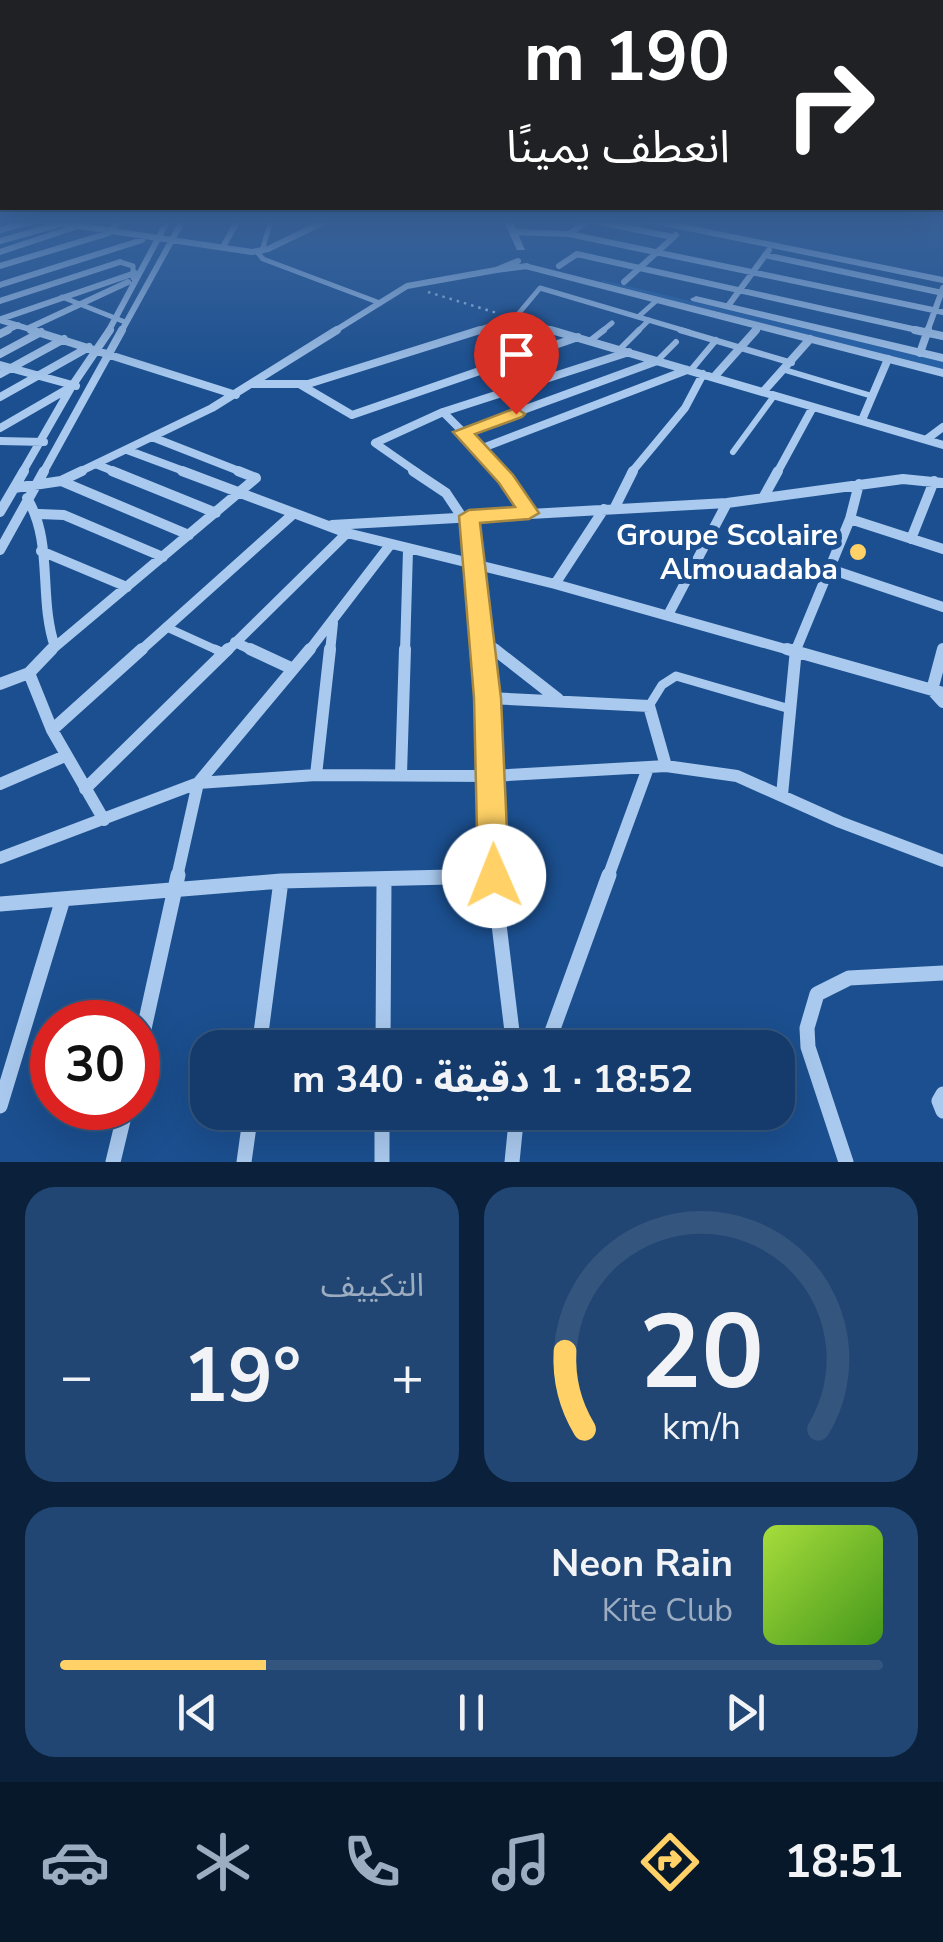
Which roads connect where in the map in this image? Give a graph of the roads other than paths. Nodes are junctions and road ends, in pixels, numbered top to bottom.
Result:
1 (36, 274) edge
2 (82, 274) edge
3 (141, 274) edge
4 (149, 274) edge
5 (303, 274) edge
6 (472, 274) edge
7 (571, 274) edge
8 (593, 274) edge
9 (632, 274) edge
10 (665, 274) edge
11 (750, 274) edge
12 (767, 274) edge
13 (868, 274) edge
14 (888, 274) edge
15 (132, 277) joint
16 (624, 282) junction
17 (0, 286) edge
18 (942, 288) edge
19 (739, 291) junction
20 (62, 297) junction
21 (0, 301) edge
22 (656, 302) junction
23 (380, 303) junction
24 (77, 305) junction
25 (728, 306) junction
26 (939, 311) edge
27 (638, 317) junction
28 (0, 319) edge
29 (514, 319) junction
30 (649, 320) junction
31 (120, 322) junction
32 (612, 323) dead end
33 (18, 325) junction
34 (759, 326) junction
35 (29, 328) junction
36 (41, 332) junction
37 (928, 332) junction
38 (0, 334) edge
39 (580, 336) junction
40 (943, 336) edge
41 (64, 339) junction
42 (810, 339) junction
43 (590, 340) junction
44 (716, 340) junction
45 (676, 342) dead end
46 (740, 347) junction
47 (93, 348) junction
48 (625, 350) junction
49 (110, 352) junction
50 (920, 353) junction
51 (0, 354) edge
52 (888, 358) junction
53 (943, 358) edge
54 (657, 361) junction
55 (788, 366) junction
56 (5, 367) edge
57 (689, 370) junction
58 (943, 372) edge
59 (0, 374) edge
60 (708, 376) junction
61 (36, 377) junction
62 (253, 384) junction
63 (300, 385) junction
64 (72, 386) junction
65 (88, 386) junction
66 (763, 392) junction
67 (236, 395) junction
68 (774, 396) junction
69 (872, 396) junction
70 (0, 397) edge
71 (814, 407) junction
72 (443, 412) junction
73 (862, 420) junction
74 (943, 427) edge
75 (0, 428) edge
76 (462, 432) junction
77 (152, 437) junction
78 (928, 439) junction
79 (0, 441) edge
80 (39, 442) junction
81 (57, 442) junction
82 (943, 445) edge
83 (127, 450) junction
84 (480, 450) junction
85 (734, 452) dead end
86 (98, 465) junction
87 (62, 481) junction
88 (938, 482) edge
89 (859, 484) junction
90 (14, 488) junction
91 (30, 493) junction
92 (237, 495) junction
93 (763, 498) junction
94 (728, 503) junction
95 (609, 509) junction
96 (0, 512) edge
97 (216, 513) junction
98 (529, 513) junction
99 (39, 514) junction
100 (292, 515) junction
101 (466, 517) junction
102 (850, 519) junction
103 (326, 526) junction
104 (348, 534) junction
105 (189, 536) junction
106 (911, 539) junction
107 (390, 545) junction
108 (0, 550) edge
109 (408, 550) junction
110 (943, 550) edge
111 (41, 551) junction
112 (162, 558) junction
113 (473, 564) junction
114 (830, 570) junction
115 (555, 584) junction
116 (127, 588) junction
117 (943, 606) edge
118 (668, 615) junction
119 (333, 622) junction
120 (166, 627) junction
121 (483, 641) junction
122 (235, 642) junction
123 (55, 647) junction
124 (943, 650) edge
125 (224, 653) junction
126 (794, 654) junction
127 (293, 669) junction
128 (29, 673) junction
129 (0, 684) edge
130 (937, 692) edge
131 (488, 698) junction
132 (558, 699) junction
133 (943, 702) edge
134 (649, 706) junction
135 (790, 709) junction
136 (52, 730) junction
137 (65, 756) junction
138 (666, 766) junction
139 (648, 768) junction
140 (401, 774) junction
141 (316, 775) junction
142 (492, 776) junction
143 (198, 783) junction
144 (0, 784) edge
145 (85, 789) junction
146 (782, 795) junction
147 (104, 820) junction
148 (0, 858) edge
149 (943, 860) edge
150 (494, 876) junction
151 (384, 880) junction
152 (281, 881) junction
153 (176, 889) junction
154 (63, 899) junction
155 (0, 904) edge
156 (943, 972) edge
157 (151, 1000) edge
158 (261, 1030) edge
159 (383, 1030) edge
160 (512, 1030) edge
161 (553, 1030) edge
162 (943, 1094) edge
163 (0, 1106) edge
164 (943, 1111) edge
165 (121, 1130) edge
166 (248, 1130) edge
167 (382, 1130) edge
168 (515, 1130) edge
169 (113, 1162) edge
170 (244, 1162) edge
171 (382, 1162) edge
172 (512, 1162) edge
173 (846, 1162) edge

1 - 17 street
2 - 21 street
3 - 31 street
4 - 31 street
5 - 23 lane
6 - 23 street
7 - 22 street
8 - 16 street
9 - 16 street
10 - 19 street
11 - 19 street
12 - 26 street
13 - 18 street
14 - 18 street
15 - 20 street
15 - 24 street
16 - 25 street
18 - 26 street
19 - 25 street
19 - 37 street
20 - 24 lane
20 - 28 street
22 - 27 lane
22 - 34 street
23 - 62 street
24 - 31 lane
24 - 35 street
25 - 50 street
26 - 37 street
27 - 29 lane
27 - 30 lane
28 - 33 street
29 - 39 street
29 - 63 street
30 - 44 lane
30 - 48 lane
31 - 47 street
31 - 49 street
32 - 43 lane
33 - 35 street
33 - 38 street
34 - 42 street
34 - 46 street
35 - 36 street
36 - 41 street
36 - 51 street
37 - 40 street
37 - 50 street
39 - 43 street
39 - 63 street
41 - 47 street
41 - 56 street
42 - 52 street
42 - 55 street
43 - 48 street
44 - 46 lane
44 - 57 lane
45 - 54 lane
46 - 55 lane
46 - 60 street
47 - 49 street
47 - 61 street
47 - 64 street
48 - 54 street
48 - 72 street
49 - 65 street
49 - 67 street
50 - 53 street
52 - 58 street
52 - 69 street
54 - 57 street
54 - 76 street
55 - 66 street
55 - 69 lane
56 - 59 street
56 - 61 street
57 - 60 street
57 - 84 street
60 - 66 street
60 - 95 street
61 - 64 street
61 - 70 street
62 - 63 street
62 - 67 street
64 - 65 street
64 - 75 street
64 - 80 street
65 - 81 street
66 - 68 street
67 - 77 street
68 - 71 street
68 - 85 lane
69 - 73 street
71 - 73 street
71 - 93 street
72 - 76 street
72 - 101 street
73 - 78 street
74 - 78 street
76 - 84 street
77 - 83 street
77 - 92 street
78 - 82 street
79 - 80 street
80 - 81 street
80 - 90 street
81 - 91 street
83 - 86 street
83 - 92 street
84 - 98 street
86 - 87 street
86 - 97 street
87 - 91 street
87 - 105 street
88 - 89 street
88 - 106 street
89 - 93 street
89 - 102 street
90 - 91 street
90 - 96 street
91 - 99 street
91 - 108 street
92 - 97 street
92 - 100 street
93 - 94 street
94 - 95 street
94 - 118 street
95 - 98 street
95 - 115 street
97 - 105 street
98 - 101 street
99 - 111 street
99 - 112 street
100 - 103 street
100 - 120 street
101 - 103 street
101 - 113 street
102 - 106 street
102 - 114 street
103 - 104 street
104 - 107 street
104 - 122 street
105 - 112 street
106 - 110 street
107 - 109 street
107 - 119 street
109 - 113 street
109 - 140 street
111 - 116 street
111 - 123 street
112 - 116 street
113 - 115 street
113 - 121 street
114 - 117 street
114 - 126 street
115 - 118 street
116 - 123 street
118 - 126 street
119 - 127 street
119 - 141 street
120 - 125 lane
120 - 136 street
121 - 131 street
121 - 132 street
122 - 125 street
122 - 127 street
123 - 128 street
124 - 130 street
125 - 145 street
126 - 130 street
126 - 135 street
127 - 143 street
128 - 129 street
128 - 136 street
130 - 133 street
131 - 132 street
131 - 142 street
132 - 134 street
134 - 135 lane
134 - 138 street
135 - 146 street
136 - 137 street
137 - 144 street
137 - 145 street
138 - 139 street
138 - 146 street
139 - 142 street
139 - 161 street
140 - 141 street
140 - 142 street
141 - 143 street
142 - 150 street
143 - 147 street
143 - 153 street
145 - 147 street
146 - 149 street
147 - 148 street
150 - 151 street
150 - 160 street
151 - 152 street
151 - 159 street
152 - 153 street
152 - 158 street
153 - 154 street
153 - 157 street
154 - 155 street
154 - 163 street
156 - 173 street
162 - 164 street
165 - 169 street
166 - 170 street
167 - 171 street
168 - 172 street

